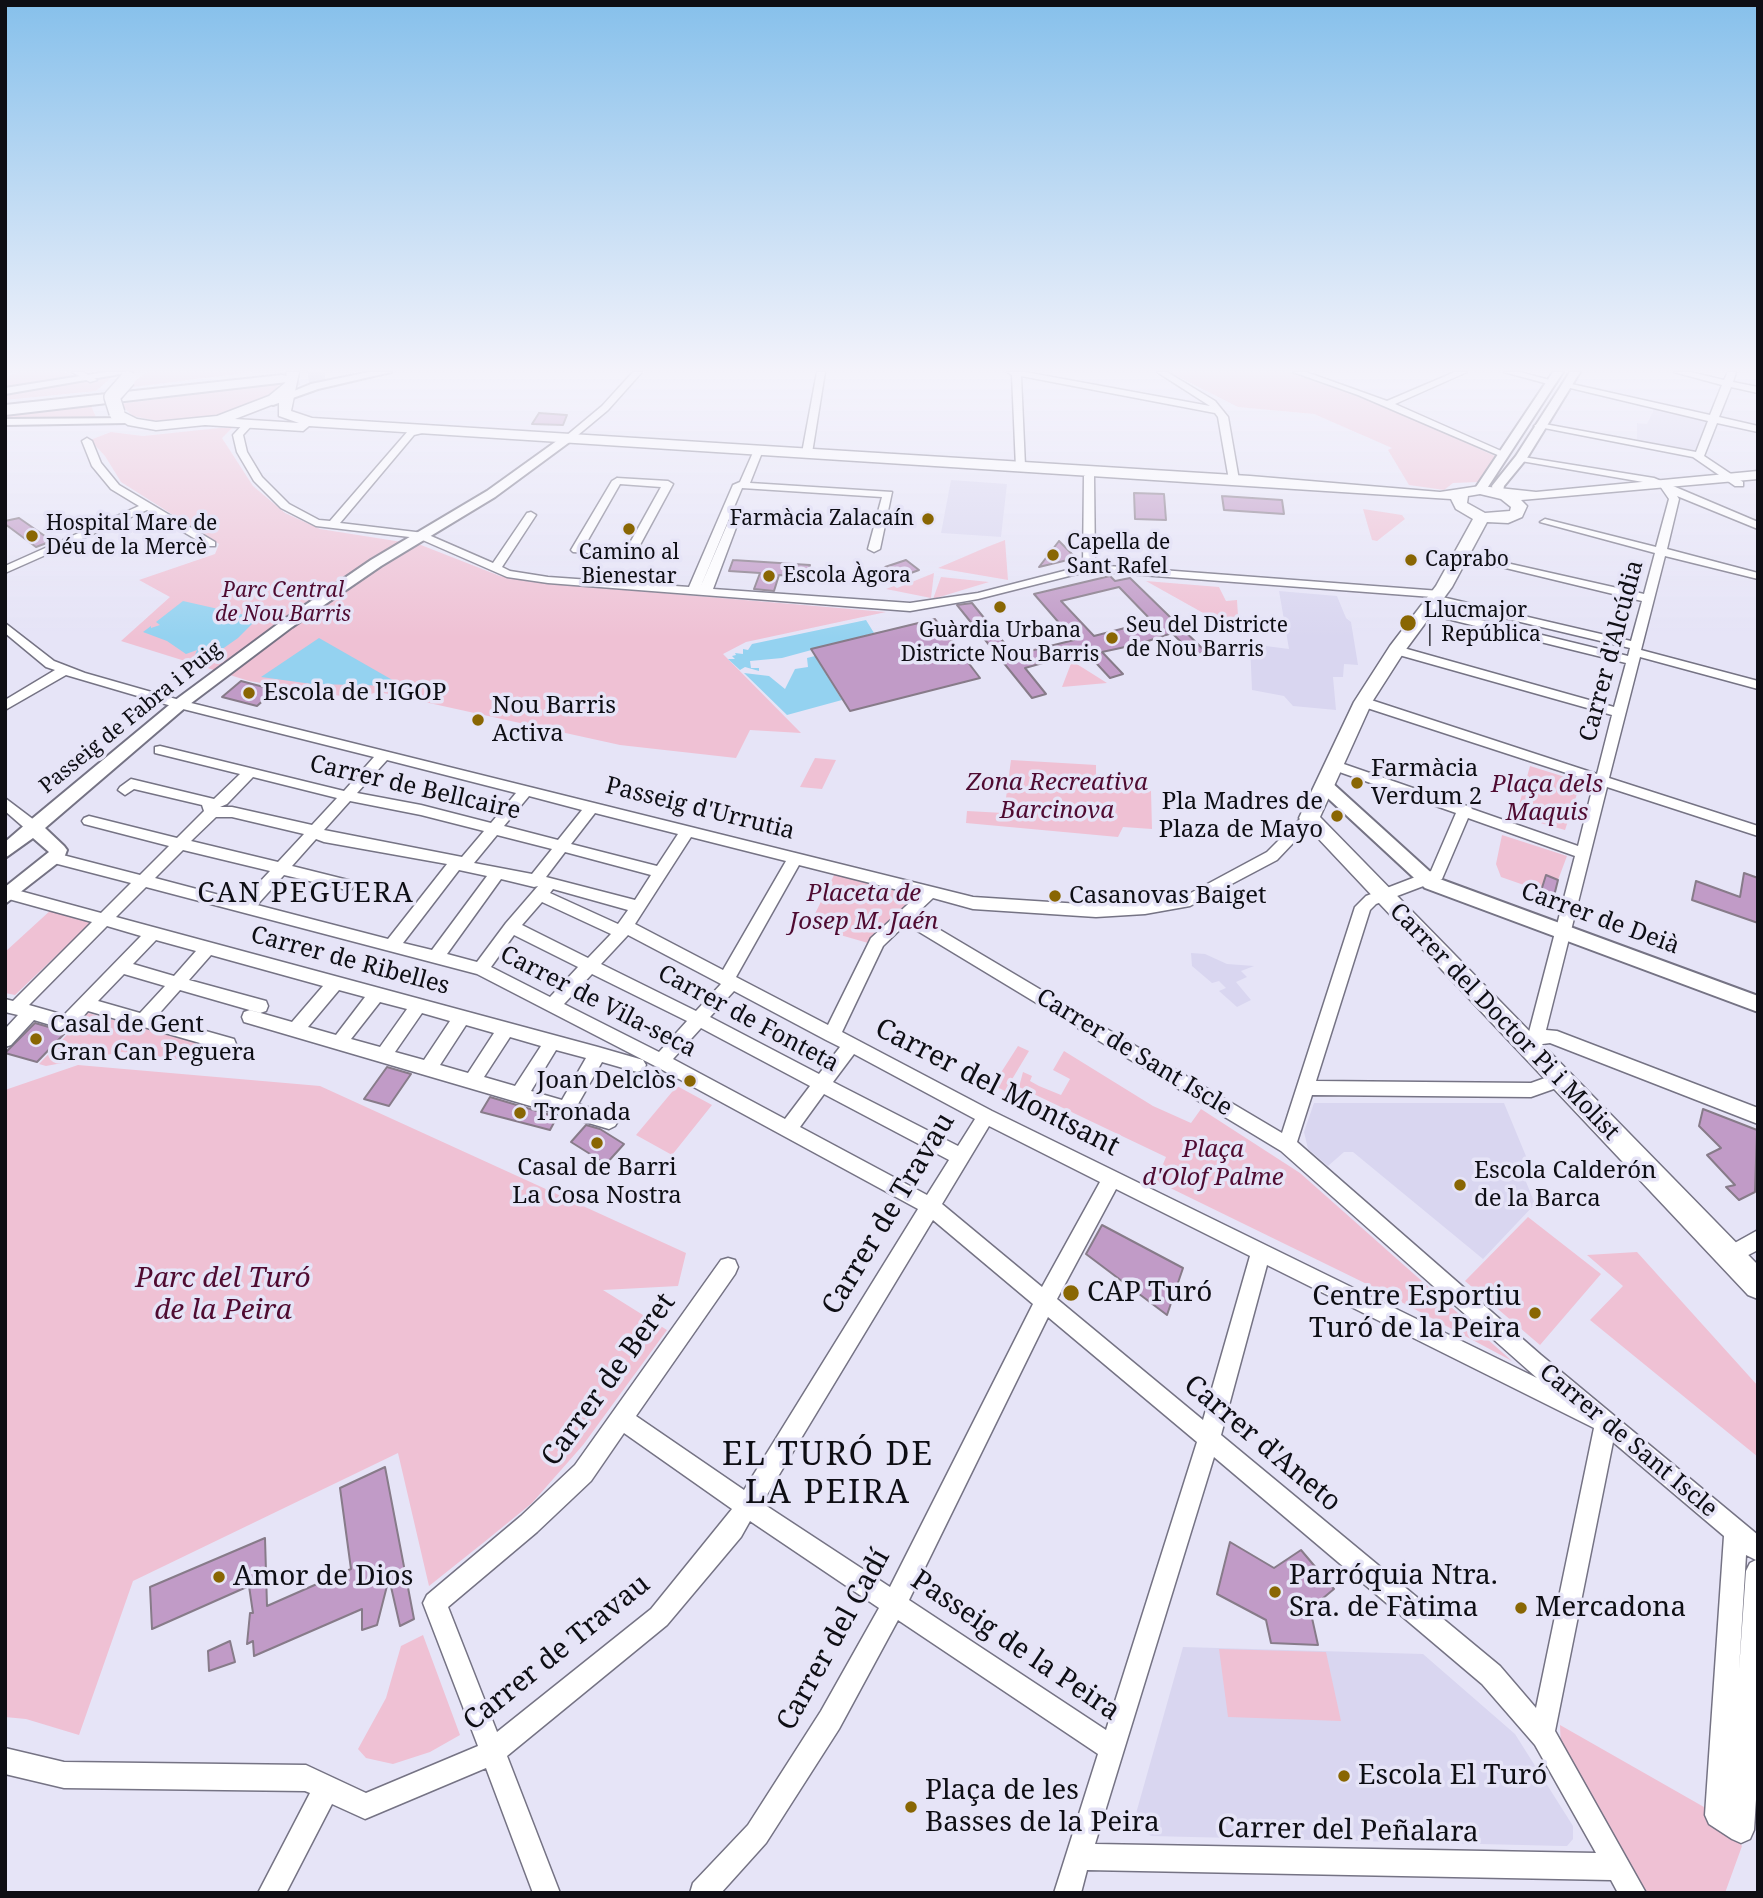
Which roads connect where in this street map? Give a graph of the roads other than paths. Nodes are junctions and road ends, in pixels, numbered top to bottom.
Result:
1 (95, 461) edge
2 (247, 461) edge
3 (387, 461) edge
4 (537, 461) edge
5 (754, 461) edge
6 (893, 461) edge
7 (931, 461) edge
8 (1020, 461) edge
9 (1232, 461) edge
10 (1499, 461) edge
11 (1519, 461) edge
12 (1534, 461) edge
13 (1705, 461) edge
14 (1020, 466) junction
15 (1089, 473) junction
16 (1758, 475) edge
17 (1733, 481) junction
18 (1235, 482) junction
19 (1758, 482) edge
20 (746, 485) junction
21 (1667, 487) junction
22 (1480, 490) junction
23 (1502, 494) junction
24 (1462, 500) junction
25 (1519, 506) junction
26 (145, 507) junction
27 (531, 515) dead end
28 (1482, 517) junction
29 (1545, 522) dead end
30 (333, 524) junction
31 (1758, 526) edge
32 (420, 536) junction
33 (211, 544) dead end
34 (874, 549) dead end
35 (1662, 552) junction
36 (627, 553) joint
37 (1462, 556) junction
38 (496, 567) junction
39 (1089, 568) junction
40 (5, 570) edge
41 (1758, 576) edge
42 (699, 591) junction
43 (1650, 599) junction
44 (1434, 601) junction
45 (5, 628) edge
46 (1396, 650) junction
47 (1635, 653) junction
48 (63, 671) junction
49 (1758, 685) edge
50 (1363, 702) junction
51 (180, 704) junction
52 (5, 706) edge
53 (1621, 713) junction
54 (160, 750) dead end
55 (385, 754) junction
56 (1333, 765) junction
57 (250, 772) junction
58 (1602, 780) junction
59 (1324, 785) junction
60 (527, 789) junction
61 (347, 796) junction
62 (5, 803) edge
63 (593, 806) junction
64 (211, 808) junction
65 (1465, 809) junction
66 (1309, 818) junction
67 (89, 821) dead end
68 (33, 827) junction
69 (494, 828) junction
70 (688, 830) junction
71 (315, 831) junction
72 (1758, 831) edge
73 (181, 844) junction
74 (562, 848) junction
75 (5, 852) edge
76 (1583, 853) junction
77 (796, 857) junction
78 (55, 858) junction
79 (461, 864) junction
80 (280, 869) junction
81 (660, 872) junction
82 (496, 874) junction
83 (1425, 880) junction
84 (145, 882) junction
85 (347, 885) dead end
86 (541, 886) junction
87 (931, 891) junction
88 (7, 895) edge
89 (1383, 895) junction
90 (639, 907) junction
91 (244, 908) junction
92 (905, 916) junction
93 (107, 920) junction
94 (511, 927) junction
95 (624, 929) junction
96 (1563, 931) junction
97 (153, 933) junction
98 (391, 946) junction
99 (208, 948) junction
100 (435, 957) junction
101 (591, 966) junction
102 (120, 967) junction
103 (481, 969) junction
104 (729, 981) junction
105 (335, 982) junction
106 (176, 983) junction
107 (377, 994) junction
108 (86, 1004) junction
109 (553, 1004) junction
110 (1758, 1004) edge
111 (419, 1005) junction
112 (18, 1008) edge
113 (462, 1017) junction
114 (699, 1020) junction
115 (143, 1021) junction
116 (506, 1028) junction
117 (295, 1031) junction
118 (832, 1035) junction
119 (1529, 1039) junction
120 (5, 1040) edge
121 (552, 1042) junction
122 (339, 1043) junction
123 (228, 1044) dead end
124 (851, 1045) junction
125 (598, 1054) junction
126 (383, 1056) junction
127 (661, 1061) junction
128 (638, 1065) dead end
129 (428, 1069) junction
130 (1559, 1080) junction
131 (472, 1081) junction
132 (822, 1086) junction
133 (1306, 1088) junction
134 (519, 1095) junction
135 (566, 1108) junction
136 (986, 1116) junction
137 (1758, 1116) edge
138 (609, 1121) dead end
139 (787, 1130) junction
140 (1287, 1144) junction
141 (961, 1157) junction
142 (1112, 1178) junction
143 (932, 1207) junction
144 (1758, 1239) edge
145 (1261, 1252) junction
146 (1729, 1256) junction
147 (728, 1267) dead end
148 (1758, 1285) edge
149 (1045, 1302) junction
150 (621, 1418) junction
151 (1606, 1423) junction
152 (1209, 1438) junction
153 (747, 1506) junction
154 (1737, 1531) junction
155 (1758, 1549) edge
156 (1758, 1571) edge
157 (895, 1603) junction
158 (1545, 1729) junction
159 (1111, 1748) junction
160 (491, 1753) junction
161 (5, 1761) edge
162 (327, 1788) junction
163 (1078, 1857) junction
164 (1616, 1867) junction
165 (271, 1893) edge
166 (547, 1893) edge
167 (703, 1893) edge
168 (1067, 1893) edge
169 (1633, 1893) edge

1 - 26 street
2 - 30 street
3 - 30 street
4 - 32 street, Passeig de Fabra i Puig
5 - 20 street
6 - 15 main road
7 - 14 main road
8 - 14 street
9 - 18 street
10 - 22 street
11 - 23 street
12 - 21 street
13 - 17 street
14 - 15 main road
15 - 18 main road
15 - 39 street
16 - 17 main road
17 - 19 main road
17 - 21 main road
18 - 24 main road
20 - 34 street
20 - 42 street
21 - 23 main road
21 - 25 main road
21 - 31 street
21 - 35 street, Carrer d'Alcúdia
22 - 23 main road
22 - 24 main road
23 - 25 main road
24 - 28 main road
25 - 28 main road
26 - 33 street
26 - 40 street
27 - 38 street
28 - 37 main road
29 - 35 street
30 - 32 street
32 - 38 street
32 - 51 street, Passeig de Fabra i Puig
35 - 41 street
35 - 43 street, Carrer d'Alcúdia
36 - 36 street
37 - 43 street
37 - 44 main road
38 - 42 street
39 - 42 street
39 - 44 street
43 - 47 street, Carrer d'Alcúdia
44 - 46 main road
44 - 47 street
45 - 48 street
46 - 50 main road
46 - 53 street
47 - 49 street
47 - 53 street, Carrer d'Alcúdia
48 - 51 street, Passeig d'Urrutia
48 - 52 street
50 - 56 main road
50 - 58 street
51 - 55 street, Passeig d'Urrutia
51 - 68 street, Passeig de Fabra i Puig
53 - 58 street, Carrer d'Alcúdia
54 - 57 street, Carrer de Bellcaire
55 - 60 street, Passeig d'Urrutia
55 - 61 street
56 - 59 main road
56 - 65 street
57 - 61 street, Carrer de Bellcaire
57 - 64 street
58 - 72 street
58 - 76 street, Carrer d'Alcúdia
59 - 66 main road
59 - 83 street
60 - 63 street, Passeig d'Urrutia
60 - 69 street
61 - 69 street, Carrer de Bellcaire
61 - 71 street
62 - 68 street
63 - 70 street, Passeig d'Urrutia
63 - 74 street
64 - 64 street
64 - 71 street
64 - 73 street
65 - 76 street
65 - 83 street
66 - 87 street, Passeig d'Urrutia
66 - 89 main road, Carrer del Doctor Pi i Molist
67 - 73 street
68 - 75 street, Passeig de Fabra i Puig
68 - 78 street
69 - 74 street, Carrer de Bellcaire
69 - 79 street
70 - 77 street, Passeig d'Urrutia
70 - 81 street
71 - 79 street
71 - 80 street
73 - 80 street
73 - 84 street
74 - 81 street, Carrer de Bellcaire
74 - 86 street
76 - 96 street, Carrer d'Alcúdia
77 - 87 street, Passeig d'Urrutia
77 - 104 street
78 - 84 street, Carrer de Vila-seca
78 - 88 street
79 - 82 street
79 - 98 street
80 - 85 street
80 - 91 street
81 - 90 street
82 - 86 street
82 - 100 street
83 - 89 street
83 - 96 street, Carrer de Deià
84 - 91 street, Carrer de Vila-seca
84 - 93 street
86 - 90 street
86 - 94 street
86 - 95 street, Carrer del Montsant
87 - 92 street
88 - 93 street, Carrer de Ribelles
89 - 119 main road, Carrer del Doctor Pi i Molist
89 - 133 street
90 - 95 street
91 - 98 street, Carrer de Vila-seca
92 - 118 street
92 - 140 street, Carrer de Sant Iscle
93 - 97 street, Carrer de Ribelles
93 - 112 street
94 - 101 street, Carrer de Fonteta
94 - 103 street
95 - 101 street
95 - 104 street, Carrer del Montsant
96 - 110 street, Carrer de Deià
96 - 119 street, Carrer d'Alcúdia
97 - 99 street, Carrer de Ribelles
97 - 102 street
98 - 100 street, Carrer de Vila-seca
99 - 105 street, Carrer de Ribelles
99 - 106 street
100 - 103 street, Carrer de Vila-seca
101 - 109 street
101 - 114 street, Carrer de Fonteta
102 - 106 street
102 - 108 street
103 - 109 street, Carrer de Vila-seca
104 - 114 street
104 - 118 street, Carrer del Montsant
105 - 107 street, Carrer de Ribelles
105 - 117 street
106 - 115 street
106 - 117 street
107 - 111 street, Carrer de Ribelles
107 - 122 street
108 - 112 street
108 - 115 street
109 - 127 street, Carrer de Vila-seca
111 - 113 street, Carrer de Ribelles
111 - 126 street
112 - 120 street
113 - 116 street, Carrer de Ribelles
113 - 129 street
114 - 127 street
114 - 132 street, Carrer de Fonteta
115 - 123 street
116 - 121 street, Carrer de Ribelles
116 - 131 street
117 - 122 street
118 - 124 street, Carrer del Montsant
119 - 130 main road, Carrer del Doctor Pi i Molist
119 - 137 street
121 - 125 street, Carrer de Ribelles
121 - 134 street
122 - 126 street
124 - 132 street
124 - 136 street, Carrer del Montsant
125 - 128 street, Carrer de Ribelles
125 - 135 street
126 - 129 street
127 - 139 street, Carrer de Vila-seca
129 - 131 street
130 - 133 street
130 - 146 main road, Carrer del Doctor Pi i Molist
131 - 134 street
132 - 139 street
132 - 141 street, Carrer de Fonteta
133 - 140 street
134 - 135 street
135 - 138 street
136 - 141 street, Carrer de Travau
136 - 142 street, Carrer del Montsant
139 - 143 street, Carrer de Vila-seca
140 - 151 street, Carrer de Sant Iscle
141 - 143 street, Carrer de Travau
142 - 145 street, Carrer del Montsant
142 - 149 street, Carrer del Cadí
143 - 149 street, Carrer d'Aneto
143 - 153 street, Carrer de Travau
144 - 146 street
145 - 151 street, Carrer del Montsant
145 - 152 street
146 - 148 main road, Carrer del Doctor Pi i Molist
147 - 150 street, Carrer de Beret
149 - 152 street, Carrer d'Aneto
149 - 157 street, Carrer del Cadí
150 - 153 street, Passeig de la Peira
150 - 160 street, Carrer de Beret
151 - 154 street, Carrer de Sant Iscle
151 - 158 street
152 - 158 street, Carrer d'Aneto
152 - 159 street
153 - 157 street, Passeig de la Peira
153 - 160 street, Carrer de Travau
154 - 155 street, Carrer de Sant Iscle
154 - 156 street, Carrer de Sant Iscle
157 - 159 street, Passeig de la Peira
157 - 167 street, Carrer del Cadí
158 - 164 street, Carrer d'Aneto
159 - 163 street, Passeig de la Peira
160 - 162 street, Carrer de Travau
160 - 166 street
161 - 162 street, Carrer de Travau
162 - 165 street
163 - 164 street, Carrer del Peñalara
163 - 168 street, Passeig de la Peira
164 - 169 street, Carrer d'Aneto

